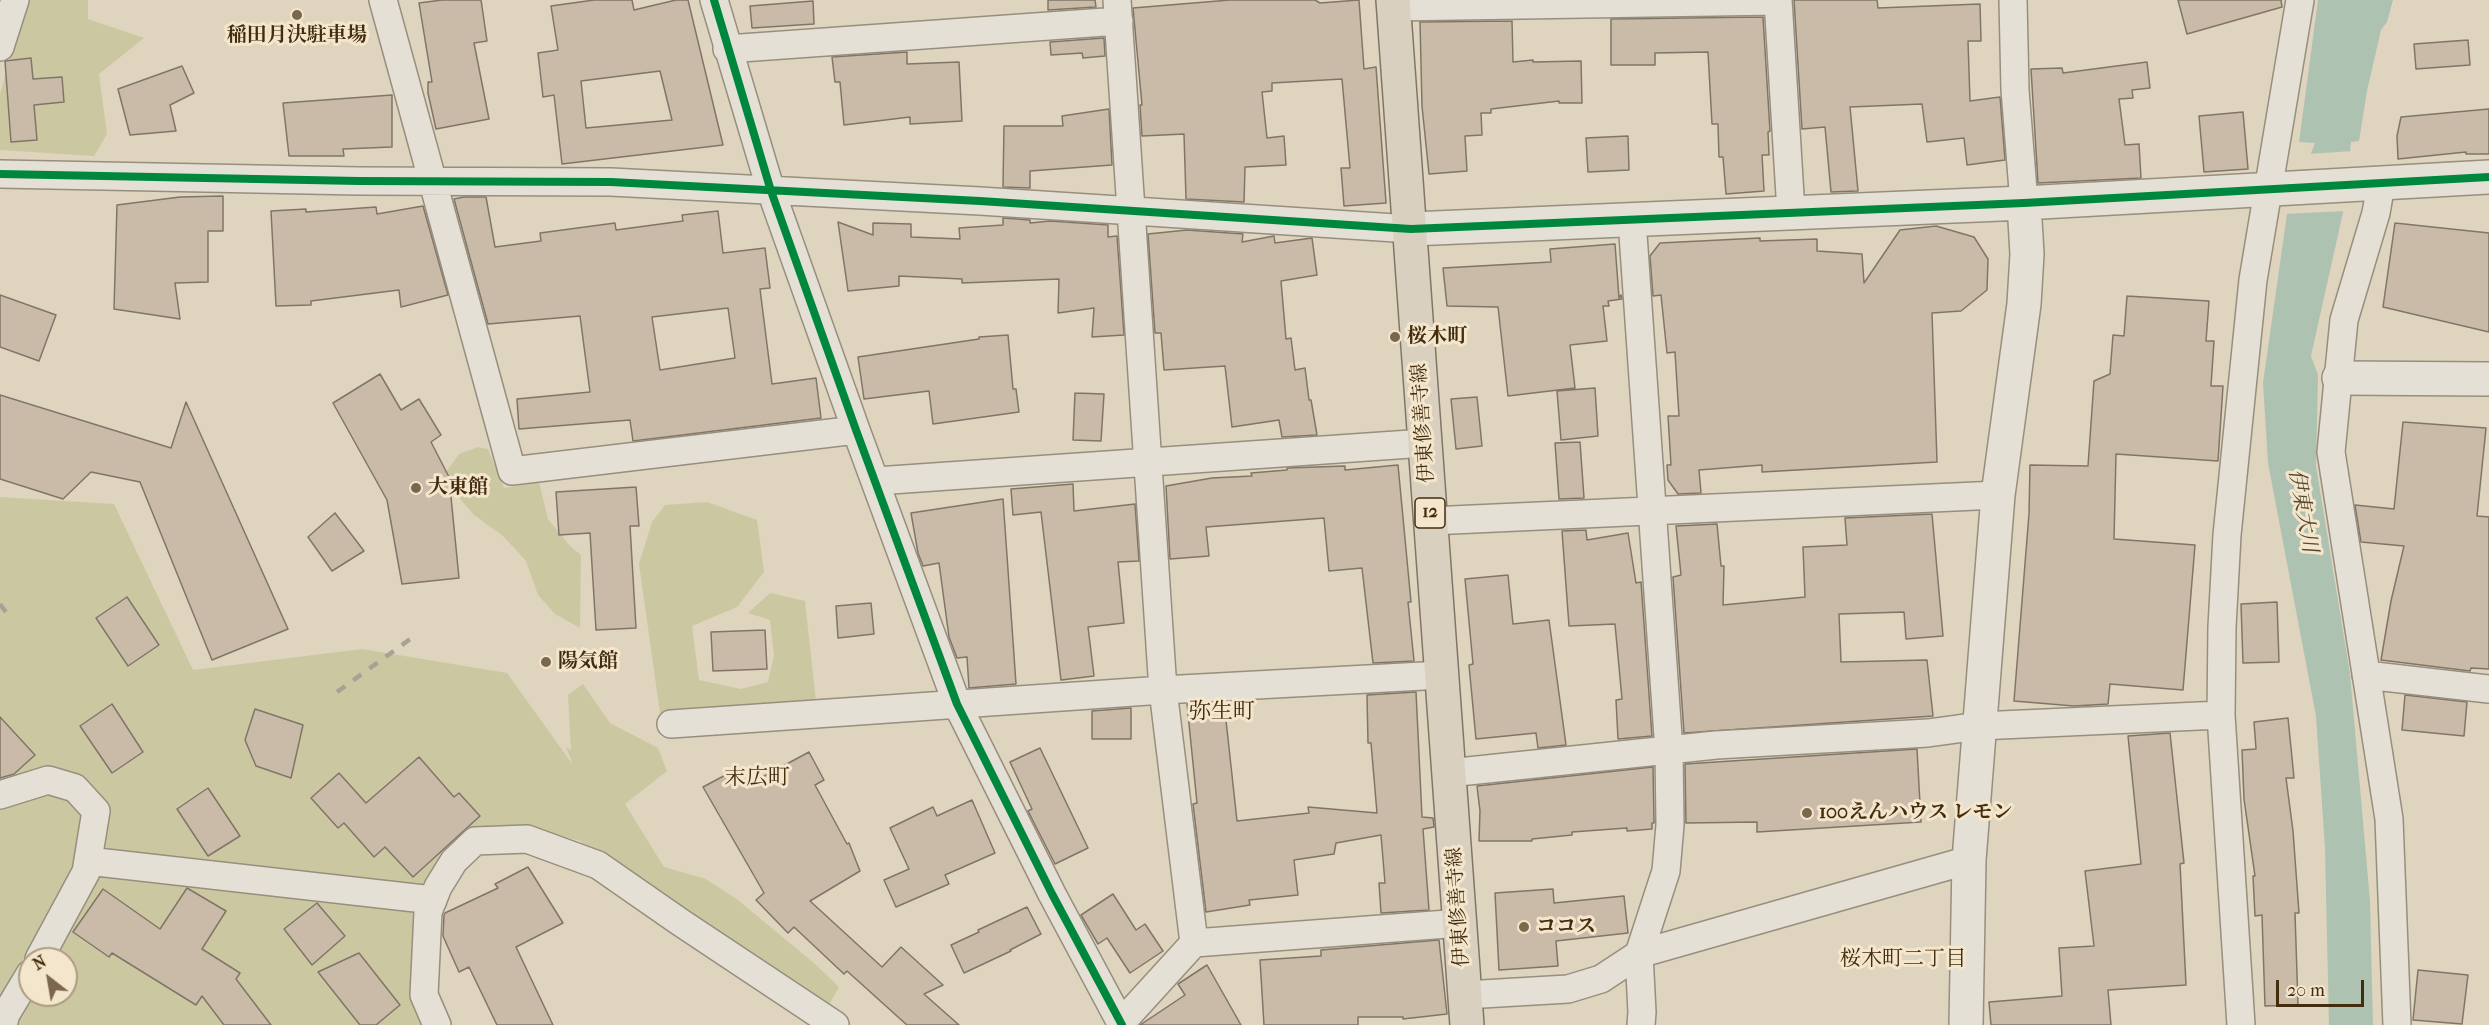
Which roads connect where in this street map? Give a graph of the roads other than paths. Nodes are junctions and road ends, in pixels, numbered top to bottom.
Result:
1 (15, 0) edge
2 (383, 0) edge
3 (714, 0) edge
4 (1778, 0) edge
5 (2013, 0) edge
6 (2300, 0) edge
7 (1393, 3) edge
8 (1118, 10) edge
9 (0, 47) edge
10 (727, 49) junction
11 (0, 174) edge
12 (2489, 177) edge
13 (431, 180) junction
14 (2376, 184) junction
15 (2275, 190) junction
16 (771, 191) junction
17 (2024, 202) junction
18 (1132, 211) junction
19 (1791, 212) junction
20 (1632, 220) junction
21 (1410, 230) junction
22 (2339, 378) junction
23 (2489, 379) edge
24 (856, 430) junction
25 (1425, 443) junction
26 (1149, 463) junction
27 (876, 481) junction
28 (1998, 495) junction
29 (1652, 509) junction
30 (1430, 521) junction
31 (1442, 675) junction
32 (2366, 675) junction
33 (2489, 689) edge
34 (1163, 690) junction
35 (957, 704) junction
36 (2222, 715) junction
37 (671, 724) dead end
38 (1979, 726) junction
39 (1669, 751) junction
40 (1449, 773) junction
41 (0, 795) edge
42 (1969, 860) junction
43 (88, 861) junction
44 (433, 900) junction
45 (1461, 923) junction
46 (1194, 943) junction
47 (45, 947) edge
48 (1639, 954) junction
49 (18, 994) edge
50 (1466, 1010) edge
51 (1122, 1024) edge
52 (3, 1025) edge
53 (437, 1025) edge
54 (835, 1025) edge
55 (1641, 1025) edge
56 (1966, 1025) edge
57 (2241, 1025) edge
58 (2397, 1025) edge

1 - 9 street
2 - 13 street
3 - 10 street
4 - 7 street
4 - 19 street
5 - 17 street
6 - 15 street
7 - 21 main road, 伊東修善寺線 / 12
8 - 10 street
8 - 18 street
10 - 16 street
11 - 13 street
12 - 14 street
13 - 16 street
13 - 24 street
14 - 15 street
14 - 22 street
15 - 17 street
15 - 36 street
16 - 18 street
16 - 24 street
17 - 19 street
17 - 28 street
18 - 21 street
18 - 26 street
19 - 20 street
20 - 21 street
20 - 29 street
21 - 25 main road, 伊東修善寺線 / 12
22 - 23 street
22 - 32 street
24 - 27 street
25 - 26 street
25 - 30 main road, 伊東修善寺線 / 12
26 - 27 street
26 - 34 street
27 - 35 street
28 - 29 street
28 - 38 street
29 - 30 street
29 - 39 street
30 - 31 main road, 伊東修善寺線 / 12
31 - 34 street
31 - 40 main road, 伊東修善寺線 / 12
32 - 33 street
32 - 58 street
34 - 35 street
34 - 46 street
35 - 37 street
35 - 51 street
36 - 38 street
36 - 57 street
38 - 39 street
38 - 42 street
39 - 40 street
39 - 48 street
40 - 45 main road, 伊東修善寺線 / 12
41 - 43 street
42 - 48 street
42 - 56 street
43 - 44 street
43 - 47 street
44 - 53 street
44 - 54 street
45 - 46 street
45 - 50 main road, 伊東修善寺線 / 12
46 - 51 street
48 - 50 street
48 - 55 street
49 - 52 street

